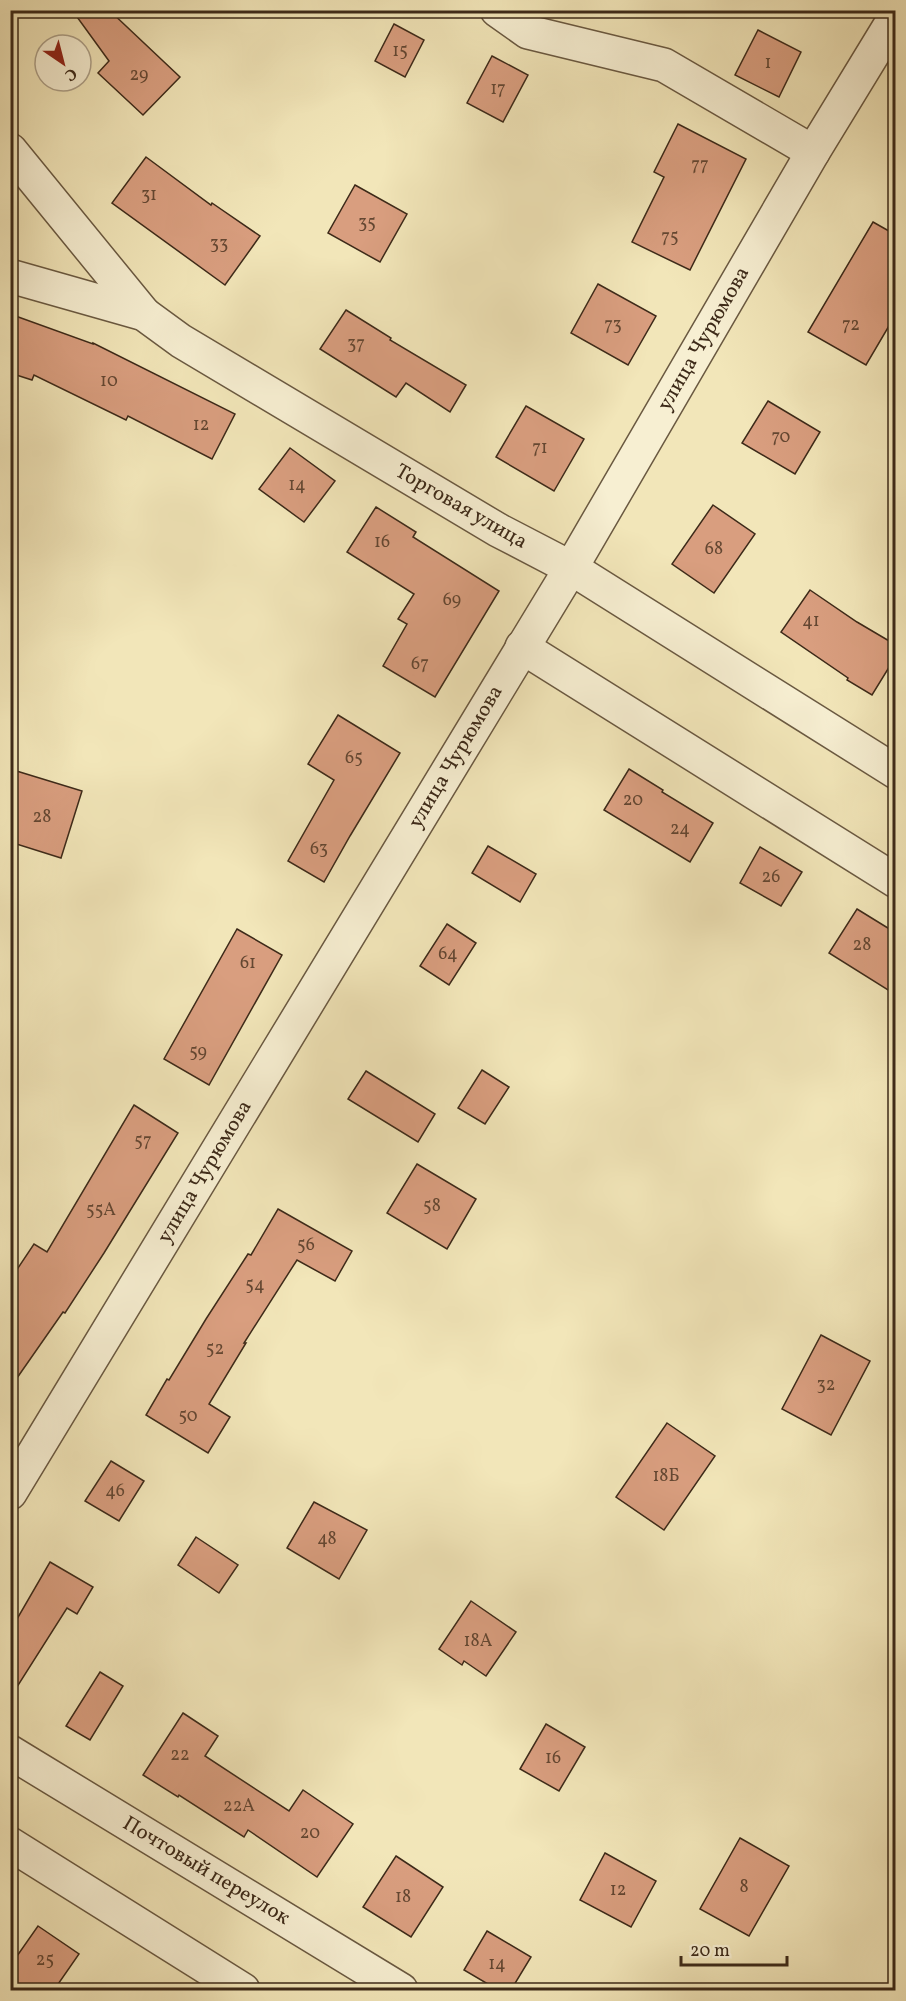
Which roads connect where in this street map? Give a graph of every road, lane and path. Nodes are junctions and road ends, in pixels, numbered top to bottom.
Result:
1 (497, 10) edge
2 (896, 16) edge
3 (10, 150) edge
4 (813, 152) junction
5 (10, 276) edge
6 (144, 314) junction
7 (571, 568) junction
8 (522, 647) junction
9 (896, 772) edge
10 (896, 880) edge
11 (10, 1493) edge
12 (10, 1752) edge
13 (10, 1844) edge
14 (243, 1990) edge
15 (401, 1990) edge

1 - 4 street
2 - 4 street, улица Чурюмова
3 - 6 street
4 - 7 street, улица Чурюмова
5 - 6 street, Торговая улица
6 - 7 street, Торговая улица
7 - 8 street, улица Чурюмова
7 - 9 street, Торговая улица
8 - 10 street
8 - 11 street, улица Чурюмова
12 - 15 street, Почтовый переулок
13 - 14 street

